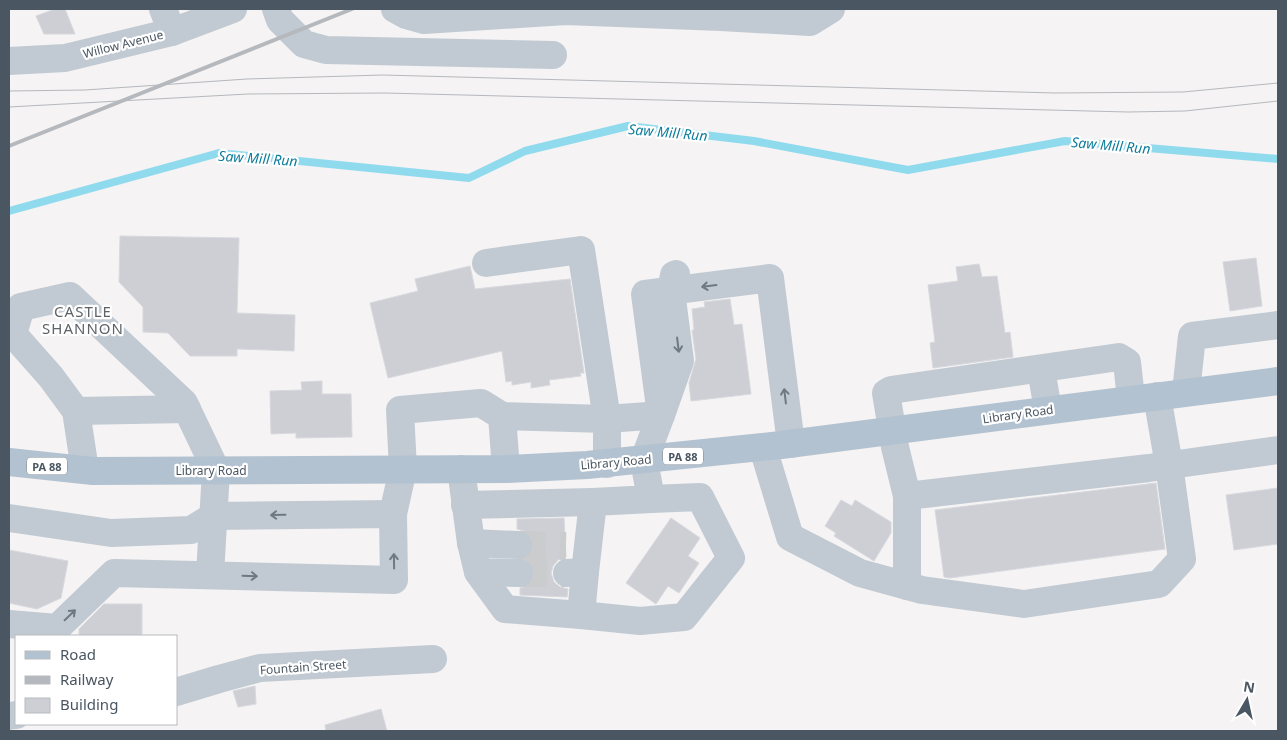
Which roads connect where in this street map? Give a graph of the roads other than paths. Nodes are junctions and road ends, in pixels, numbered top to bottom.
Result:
1 (233, 9) edge
2 (276, 9) edge
3 (395, 9) edge
4 (831, 9) edge
5 (168, 20) edge
6 (553, 55) dead end
7 (9, 61) edge
8 (486, 263) dead end
9 (1278, 325) edge
10 (1041, 368) junction
11 (1278, 381) edge
12 (1186, 392) junction
13 (1144, 398) junction
14 (187, 409) junction
15 (1048, 410) junction
16 (76, 411) junction
17 (662, 415) junction
18 (502, 416) junction
19 (607, 420) junction
20 (892, 431) junction
21 (791, 444) junction
22 (763, 448) junction
23 (1278, 450) edge
24 (644, 460) junction
25 (9, 462) edge
26 (607, 464) junction
27 (1169, 465) junction
28 (403, 469) junction
29 (461, 469) junction
30 (506, 469) junction
31 (85, 470) junction
32 (216, 470) junction
33 (908, 496) junction
34 (651, 499) junction
35 (593, 502) junction
36 (465, 505) junction
37 (393, 514) junction
38 (214, 516) junction
39 (9, 518) edge
40 (111, 532) junction
41 (471, 543) junction
42 (518, 545) tunnel mouth
43 (478, 572) junction
44 (114, 573) junction
45 (519, 573) tunnel mouth
46 (210, 575) junction
47 (907, 586) junction
48 (581, 615) junction
49 (9, 624) edge
50 (432, 659) dead end
51 (178, 691) edge

1 - 5 street, Willow Avenue
2 - 6 street
3 - 4 street
5 - 7 street, Willow Avenue
8 - 19 street
9 - 12 street
10 - 13 street
10 - 15 street
10 - 20 street
11 - 12 main road, Library Road / PA 88
12 - 13 main road, Library Road / PA 88
13 - 15 main road, Library Road / PA 88
13 - 27 street
14 - 16 street
14 - 16 street
14 - 32 street
15 - 20 main road, Library Road / PA 88
16 - 31 street
17 - 19 street
21 -> 17 street
17 - 24 street
18 - 19 street
18 - 28 street
18 - 30 street
19 - 26 street
20 - 21 main road, Library Road / PA 88
20 - 33 street
21 - 22 main road, Library Road / PA 88
22 - 24 main road, Library Road / PA 88
22 - 47 street
23 - 27 street
24 - 26 main road, Library Road / PA 88
24 - 34 street
25 - 31 main road, Library Road / PA 88
26 - 30 main road, Library Road / PA 88
27 - 33 street
27 - 47 street
28 - 29 main road, Library Road / PA 88
28 - 32 main road, Library Road / PA 88
28 - 37 street
29 - 30 main road, Library Road / PA 88
29 - 36 street
31 - 32 main road, Library Road / PA 88
32 - 38 street
33 - 47 street
34 - 35 street
34 - 48 street
35 - 36 street
35 - 48 street
36 - 41 street
37 -> 38 street
46 -> 37 street
38 - 40 street
38 - 46 street
39 - 40 street
40 - 44 street
41 - 42 street
41 - 43 street
43 - 45 street
43 - 48 street
44 - 46 street
49 -> 44 street
50 - 51 street, Fountain Street

